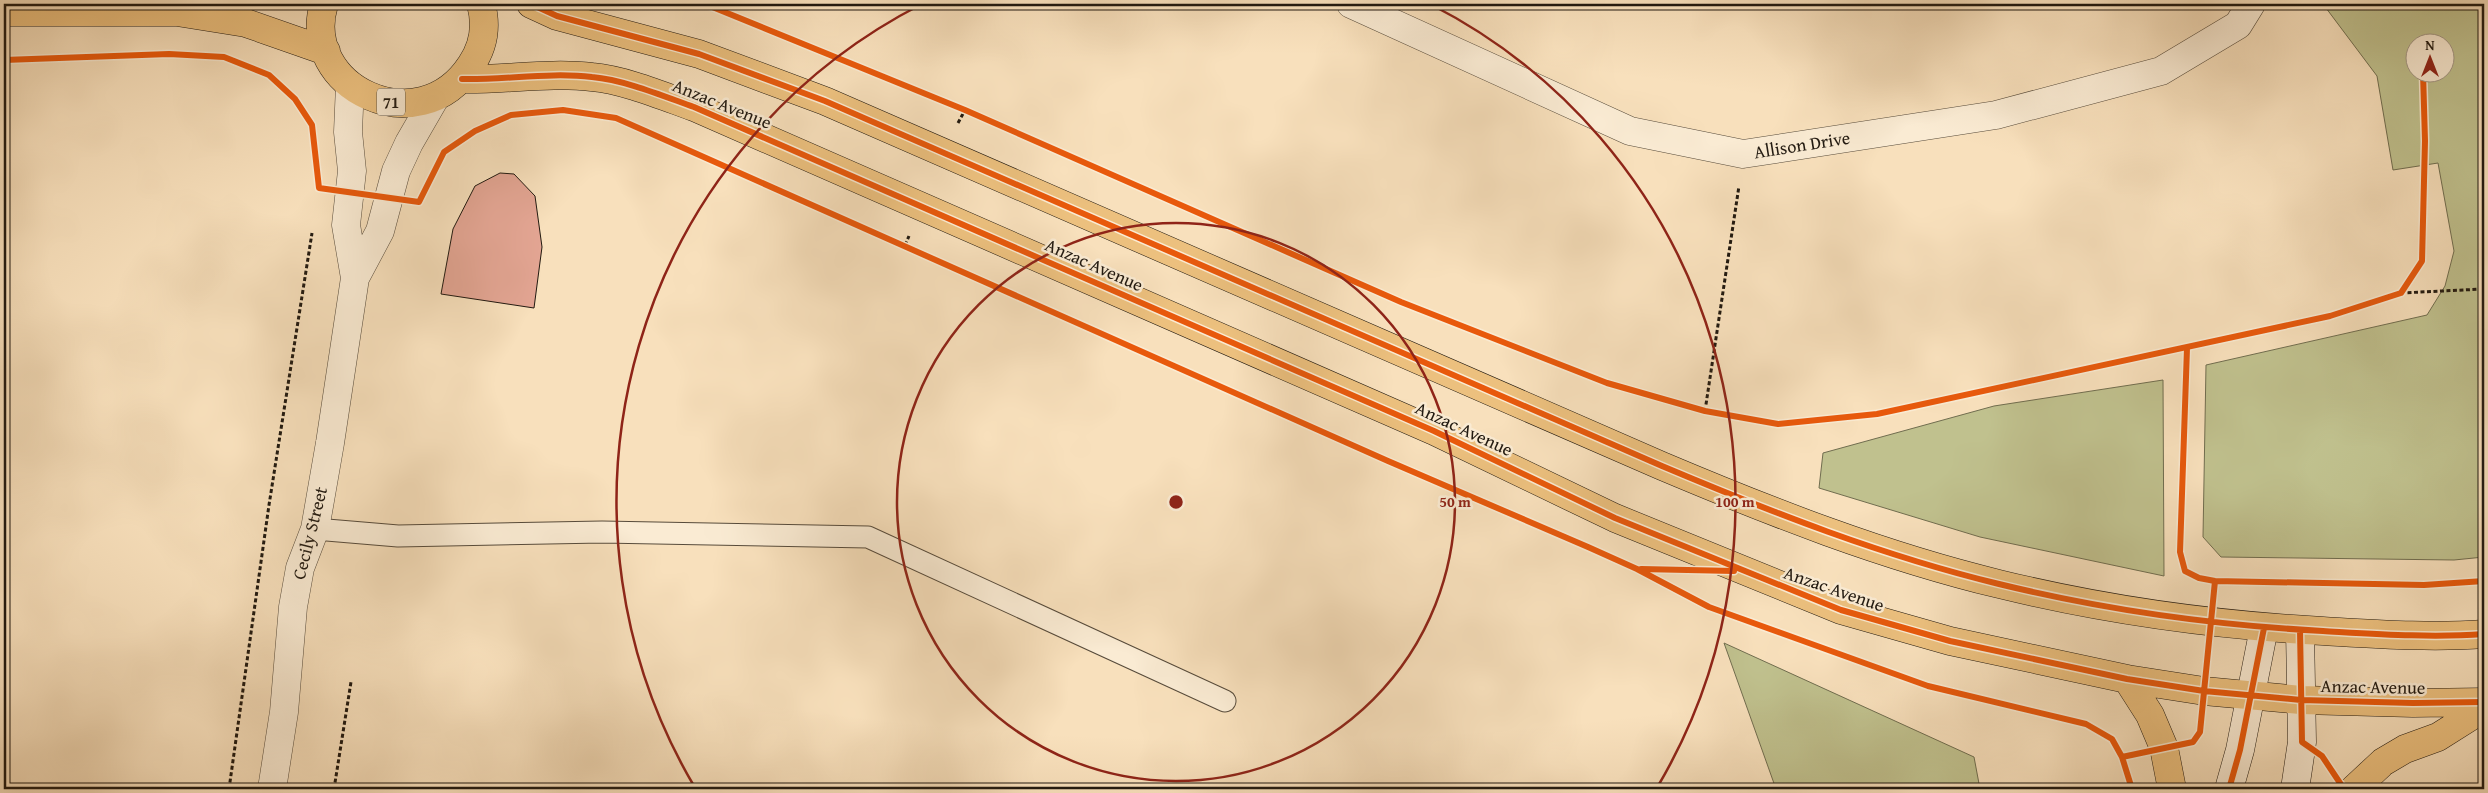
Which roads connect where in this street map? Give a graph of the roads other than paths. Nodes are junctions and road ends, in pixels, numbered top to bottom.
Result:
1 (324, 4) edge
2 (481, 4) edge
3 (531, 4) edge
4 (1351, 4) edge
5 (2251, 4) edge
6 (4, 12) edge
7 (326, 51) junction
8 (462, 79) junction
9 (350, 85) junction
10 (435, 98) junction
11 (354, 278) junction
12 (315, 529) junction
13 (2264, 628) junction
14 (2300, 630) junction
15 (2484, 634) edge
16 (2127, 679) junction
17 (2251, 697) junction
18 (2301, 700) junction
19 (1225, 701) dead end
20 (2484, 702) edge
21 (2484, 708) edge
22 (272, 789) edge
23 (2172, 789) edge
24 (2229, 789) edge
25 (2295, 789) edge
26 (2354, 789) edge

1 - 7 highway, 71
2 - 8 highway, 71
3 - 13 highway, Anzac Avenue
4 - 5 street, Allison Drive
6 - 7 highway
7 - 9 highway, 71
8 - 10 highway, 71
8 - 16 highway, Anzac Avenue
9 - 10 highway, 71
9 - 11 street, Cecily Street
10 - 11 street, Cecily Street
11 - 12 street, Cecily Street
12 - 19 lane
12 - 22 street, Cecily Street
13 - 14 highway, Anzac Avenue
13 - 17 street
14 - 15 highway, Anzac Avenue
14 - 18 street
16 - 17 highway, Anzac Avenue
16 - 23 highway
17 - 18 highway, Anzac Avenue
17 - 24 street
18 - 20 highway, Anzac Avenue
18 - 25 street
21 - 26 highway

